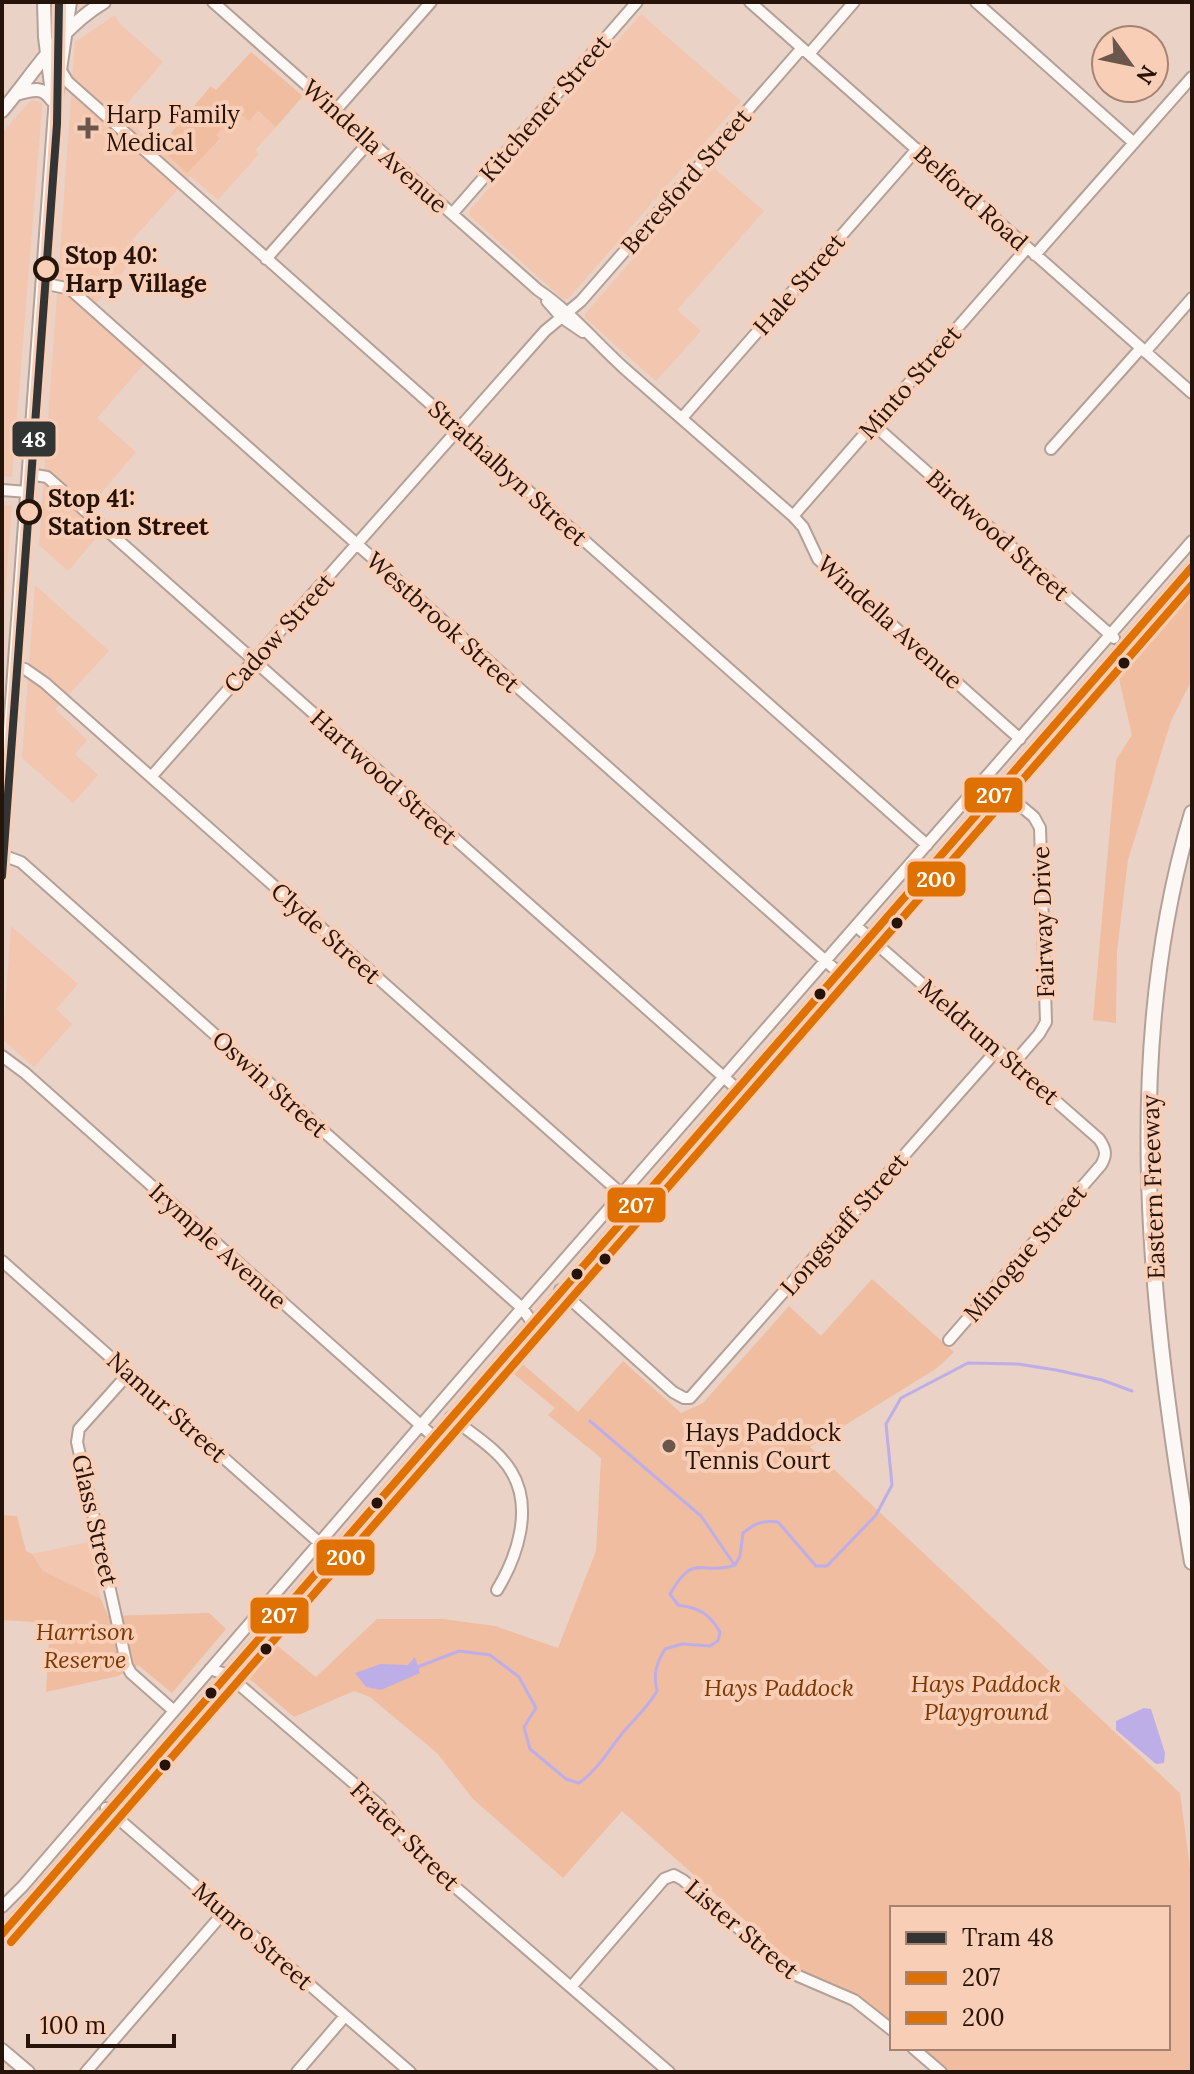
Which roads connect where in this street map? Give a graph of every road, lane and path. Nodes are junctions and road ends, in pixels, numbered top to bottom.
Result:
1 (44, 2) edge
2 (70, 2) edge
3 (104, 2) edge
4 (213, 2) edge
5 (431, 2) edge
6 (637, 2) edge
7 (750, 2) edge
8 (854, 2) edge
9 (976, 2) edge
10 (66, 33) junction
11 (805, 51) junction
12 (47, 55) junction
13 (60, 69) junction
14 (1192, 77) edge
15 (16, 95) junction
16 (54, 98) junction
17 (89, 101) junction
18 (2, 111) edge
19 (335, 111) junction
20 (369, 142) junction
21 (1134, 143) junction
22 (917, 149) junction
23 (452, 214) junction
24 (1031, 252) junction
25 (266, 259) junction
26 (43, 283) junction
27 (1192, 298) edge
28 (565, 314) junction
29 (1143, 350) junction
30 (1192, 393) edge
31 (682, 418) junction
32 (873, 424) junction
33 (459, 430) junction
34 (1051, 449) dead end
35 (29, 474) junction
36 (2, 490) edge
37 (28, 492) junction
38 (793, 516) junction
39 (1192, 541) edge
40 (357, 545) junction
41 (1192, 567) edge
42 (1110, 635) junction
43 (1123, 646) junction
44 (10, 650) edge
45 (253, 661) junction
46 (15, 667) junction
47 (1020, 739) junction
48 (151, 777) junction
49 (999, 788) junction
50 (4, 800) edge
51 (1192, 813) edge
52 (2, 840) edge
53 (927, 845) junction
54 (2, 855) edge
55 (856, 926) junction
56 (869, 936) junction
57 (825, 961) junction
58 (838, 972) junction
59 (997, 1050) junction
60 (2, 1056) edge
61 (1013, 1064) junction
62 (723, 1078) junction
63 (736, 1088) junction
64 (1101, 1165) joint
65 (621, 1195) junction
66 (634, 1205) junction
67 (2, 1261) edge
68 (560, 1290) junction
69 (522, 1308) junction
70 (532, 1322) junction
71 (949, 1340) dead end
72 (129, 1373) junction
73 (451, 1417) junction
74 (421, 1426) junction
75 (434, 1437) junction
76 (320, 1543) junction
77 (332, 1554) junction
78 (1192, 1562) edge
79 (497, 1590) dead end
80 (210, 1669) junction
81 (228, 1675) junction
82 (174, 1711) junction
83 (97, 1801) junction
84 (110, 1811) junction
85 (2, 1907) edge
86 (225, 1911) junction
87 (2, 1934) edge
88 (571, 1987) junction
89 (345, 2016) junction
90 (890, 2028) edge
91 (2, 2050) edge
92 (915, 2050) edge
93 (928, 2061) junction
94 (28, 2072) edge
95 (86, 2072) edge
96 (297, 2072) edge
97 (410, 2072) edge
98 (669, 2072) edge
99 (919, 2072) edge
100 (941, 2072) edge

1 - 12 main road
2 - 10 main road
3 - 10 main road
4 - 19 street, Windella Avenue
5 - 19 street
6 - 23 street, Kitchener Street
7 - 11 street, Belford Road
8 - 11 street, Beresford Street
9 - 21 street
10 - 12 main road
10 - 13 main road
11 - 22 street, Belford Road
11 - 28 street, Beresford Street
12 - 15 main road
12 - 16 main road
13 - 16 main road
13 - 17 street, Strathalbyn Street
14 - 21 street, Minto Street
15 - 16 main road
15 - 18 main road
16 - 17 street
16 - 26 main road
17 - 25 street, Strathalbyn Street
19 - 20 street, Windella Avenue
20 - 23 street, Windella Avenue
20 - 25 street
21 - 24 street, Minto Street
22 - 24 street, Belford Road
22 - 31 street, Hale Street
23 - 28 street, Windella Avenue
24 - 29 street, Belford Road
24 - 32 street, Minto Street
25 - 33 street, Strathalbyn Street
26 - 35 main road
26 - 40 street, Westbrook Street
27 - 29 street
28 - 31 street, Windella Avenue
28 - 33 street, Cadow Street
29 - 30 street, Belford Road
29 - 34 street
31 - 38 street, Windella Avenue
32 - 38 street, Minto Street
32 - 42 street, Birdwood Street
33 - 40 street, Cadow Street
33 - 53 street, Strathalbyn Street
35 - 37 main road
35 - 45 street, Hartwood Street
36 - 37 street
37 - 44 main road
38 - 47 street, Windella Avenue
39 - 42 street
40 - 45 street, Cadow Street
40 - 57 street, Westbrook Street
41 - 43 street
42 - 43 street, Birdwood Street
42 - 47 street
43 - 49 street
44 - 46 main road
45 - 48 street, Cadow Street
45 - 62 street, Hartwood Street
46 - 48 street, Clyde Street
46 - 50 main road
47 - 53 street
48 - 65 street, Clyde Street
49 - 56 street
49 - 61 street, Fairway Drive
50 - 52 main road
51 - 78 highway, Eastern Freeway
53 - 55 street
54 - 69 street, Oswin Street
55 - 56 street, Meldrum Street
55 - 57 street
56 - 58 street
56 - 59 street, Meldrum Street
57 - 58 street, Westbrook Street
57 - 62 street
58 - 63 street
59 - 61 street, Meldrum Street
59 - 68 street, Longstaff Street
60 - 74 street, Irymple Avenue
61 - 64 street, Meldrum Street
62 - 63 street, Hartwood Street
62 - 65 street
63 - 66 street
64 - 71 street, Minogue Street
65 - 66 street, Clyde Street
65 - 69 street
66 - 68 street
67 - 72 street, Namur Street
68 - 70 street
69 - 70 street, Oswin Street
69 - 74 street
70 - 73 street
72 - 76 street, Namur Street
72 - 82 street, Glass Street
73 - 75 street
73 - 79 street
74 - 75 street, Irymple Avenue
74 - 76 street
75 - 77 street
76 - 77 street, Namur Street
76 - 80 street
77 - 81 street
80 - 81 street, Frater Street
80 - 82 street
81 - 84 street
81 - 88 street, Frater Street
82 - 83 street
83 - 84 street, Munro Street
83 - 85 street
84 - 86 street, Munro Street
84 - 87 street
86 - 89 street, Munro Street
86 - 95 street
88 - 90 street, Lister Street
88 - 98 street, Frater Street
89 - 96 street
89 - 97 street, Munro Street
91 - 94 main road
92 - 93 street
93 - 99 street
93 - 100 street

